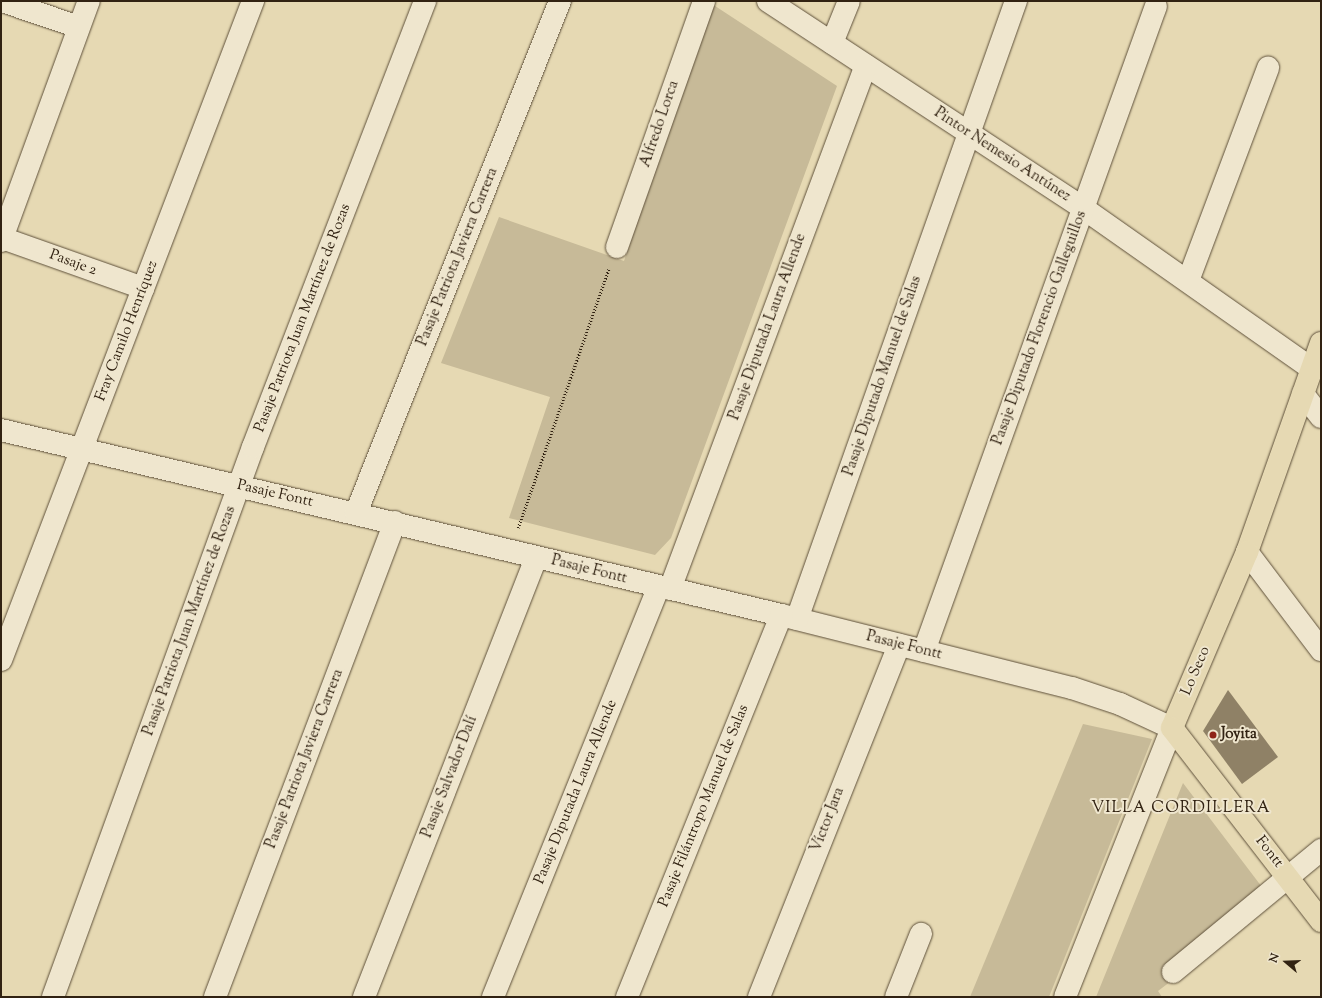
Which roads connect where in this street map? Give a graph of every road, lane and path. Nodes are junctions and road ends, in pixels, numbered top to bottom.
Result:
1 (2, 1) edge
2 (89, 1) edge
3 (253, 1) edge
4 (425, 1) edge
5 (560, 1) edge
6 (704, 1) edge
7 (768, 1) edge
8 (849, 1) edge
9 (1016, 1) edge
10 (1156, 6) dead end
11 (79, 27) junction
12 (832, 43) junction
13 (866, 65) junction
14 (1268, 68) dead end
15 (969, 133) junction
16 (1083, 208) junction
17 (2, 239) edge
18 (616, 247) joint
19 (1188, 282) junction
20 (143, 288) junction
21 (1321, 343) edge
22 (1312, 369) junction
23 (1303, 394) junction
24 (1321, 417) edge
25 (1, 430) edge
26 (81, 450) junction
27 (239, 485) junction
28 (356, 513) junction
29 (395, 522) junction
30 (510, 550) junction
31 (1247, 552) junction
32 (536, 557) junction
33 (665, 588) junction
34 (789, 617) junction
35 (899, 644) junction
36 (1321, 650) edge
37 (924, 651) junction
38 (1, 660) edge
39 (1172, 728) junction
40 (1321, 850) edge
41 (1288, 876) junction
42 (1321, 921) edge
43 (921, 934) dead end
44 (1172, 972) dead end
45 (53, 997) edge
46 (215, 997) edge
47 (364, 997) edge
48 (493, 997) edge
49 (627, 997) edge
50 (759, 997) edge
51 (896, 997) edge
52 (1065, 997) edge

1 - 11 street
2 - 11 street
3 - 20 street, Fray Camilo Henríquez
4 - 27 street, Pasaje Patriota Juan Martínez de Rozas
5 - 28 street, Pasaje Patriota Javiera Carrera
6 - 18 street, Alfredo Lorca
7 - 12 street, Pintor Nemesio Antúnez
8 - 12 street
9 - 15 street, Pasaje Diputado Manuel de Salas
10 - 16 street, Pasaje Diputado Florencio Galleguillos
11 - 17 street
12 - 13 street, Pintor Nemesio Antúnez
13 - 15 street, Pintor Nemesio Antúnez
13 - 33 street, Pasaje Diputada Laura Allende
14 - 19 street
15 - 16 street, Pintor Nemesio Antúnez
15 - 34 street, Pasaje Diputado Manuel de Salas
16 - 19 street, Pintor Nemesio Antúnez
16 - 37 street, Pasaje Diputado Florencio Galleguillos
17 - 20 street, Pasaje 2
18 - 30 path
19 - 22 street, Pintor Nemesio Antúnez
20 - 26 street, Fray Camilo Henríquez
21 - 22 main road, Lo Seco
22 - 23 main road, Lo Seco
23 - 24 street
23 - 31 main road, Lo Seco
25 - 26 street, Pasaje Fontt
26 - 27 street, Pasaje Fontt
26 - 38 street, Fray Camilo Henríquez
27 - 28 street, Pasaje Fontt
27 - 45 street, Pasaje Patriota Juan Martínez de Rozas
28 - 29 street, Pasaje Fontt
29 - 30 street, Pasaje Fontt
29 - 46 street, Pasaje Patriota Javiera Carrera
30 - 32 street, Pasaje Fontt
31 - 36 street
31 - 39 main road, Lo Seco
32 - 33 street, Pasaje Fontt
32 - 47 street, Pasaje Salvador Dalí
33 - 34 street, Pasaje Fontt
33 - 48 street, Pasaje Diputada Laura Allende
34 - 35 street, Pasaje Fontt
34 - 49 street, Pasaje Filántropo Manuel de Salas
35 - 37 street, Pasaje Fontt
35 - 50 street, Víctor Jara
37 - 39 street, Pasaje Fontt
39 - 41 main road, Fontt
39 - 52 street, Lo Seco
40 - 41 street
41 - 42 main road, Fontt
41 - 44 street
43 - 51 street

